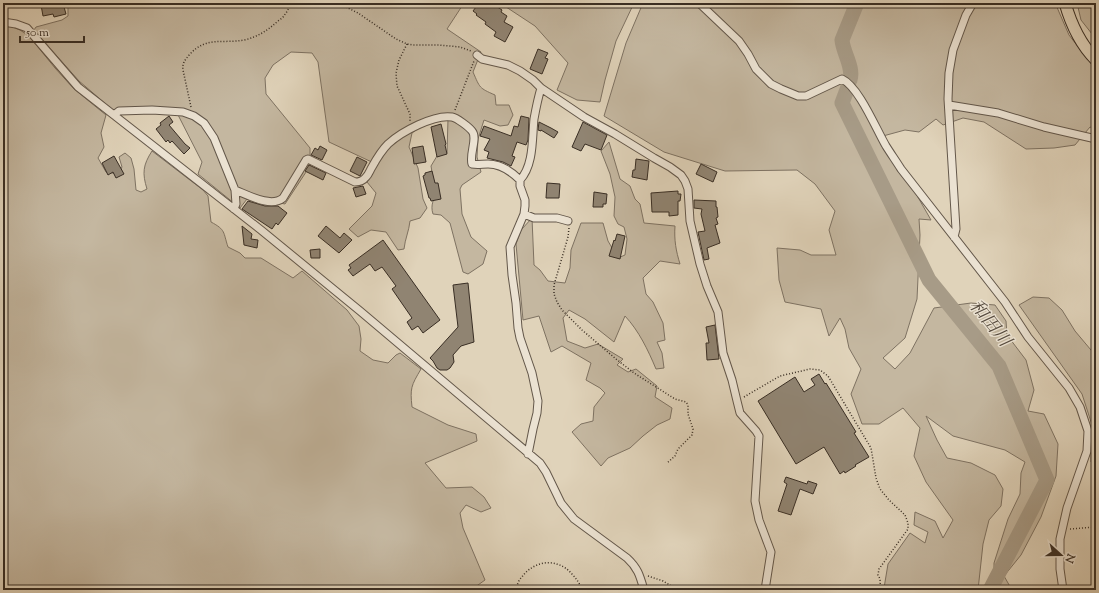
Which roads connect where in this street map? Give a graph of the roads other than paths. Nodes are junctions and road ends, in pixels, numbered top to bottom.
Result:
1 (699, 3) edge
2 (974, 3) edge
3 (1065, 3) edge
4 (3, 22) edge
5 (477, 54) road end
6 (1096, 60) edge
7 (541, 88) junction
8 (949, 105) junction
9 (114, 115) junction
10 (1096, 139) edge
11 (520, 180) junction
12 (236, 190) junction
13 (234, 209) junction
14 (524, 214) junction
15 (568, 221) road end
16 (954, 237) junction
17 (528, 454) junction
18 (644, 590) edge
19 (765, 590) edge
20 (1063, 590) edge

1 - 16 street
2 - 8 street
3 - 6 main road
4 - 9 street
5 - 7 street
7 - 11 street
7 - 19 street
8 - 10 street
8 - 16 street
9 - 12 street
9 - 13 street
11 - 12 street
11 - 14 street
12 - 13 street
13 - 17 street
14 - 15 street
14 - 17 street
16 - 20 street
17 - 18 street

